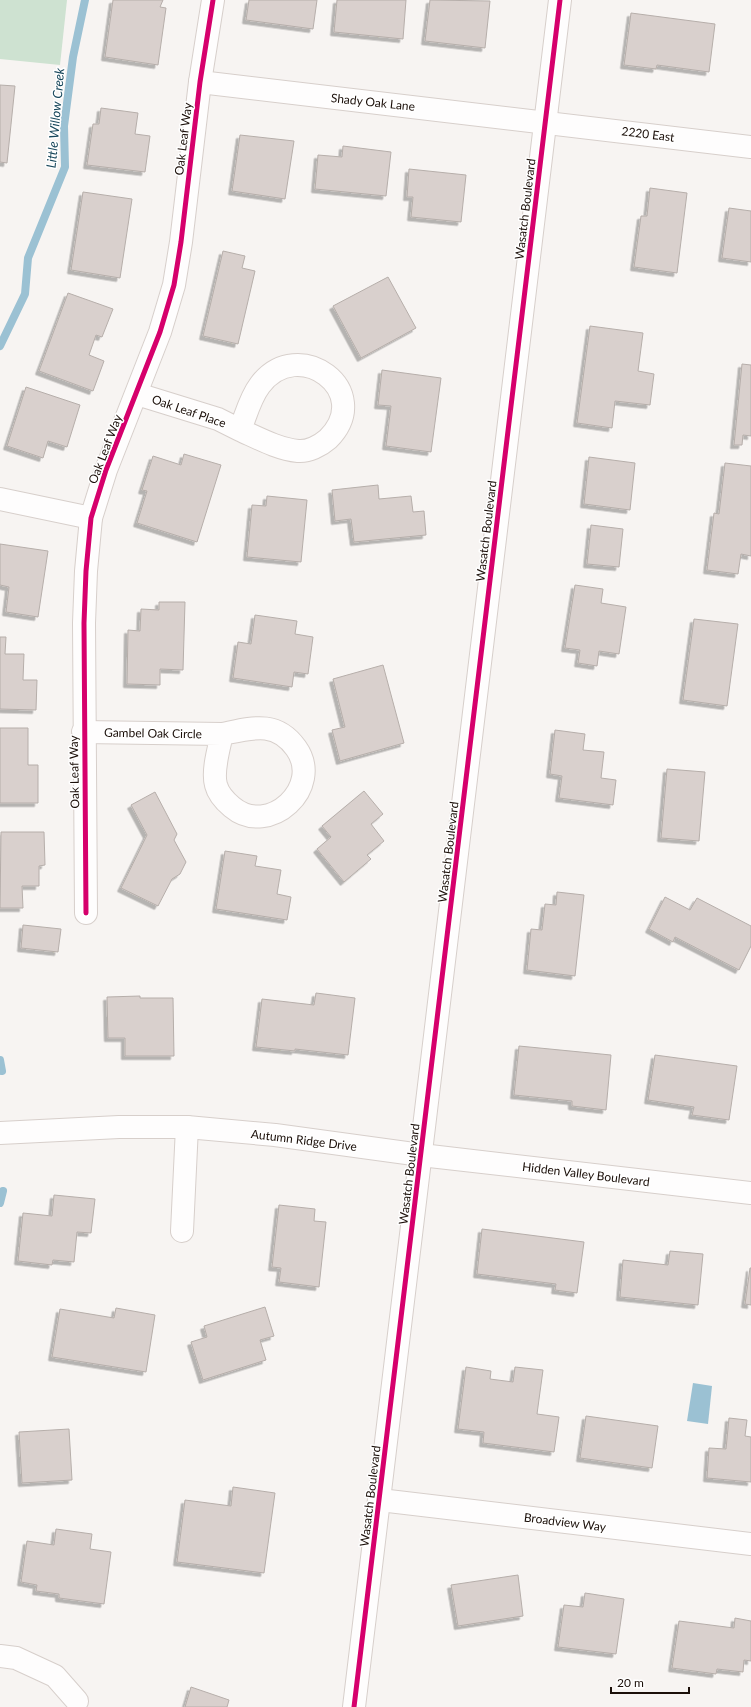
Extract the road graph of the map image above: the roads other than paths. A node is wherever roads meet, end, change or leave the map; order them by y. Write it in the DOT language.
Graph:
graph roads {
  1 [pos="213,0"];
  2 [pos="560,0"];
  3 [pos="200,82"];
  4 [pos="546,122"];
  5 [pos="751,147"];
  6 [pos="137,394"];
  7 [pos="240,430"];
  8 [pos="0,499"];
  9 [pos="91,518"];
  10 [pos="83,732"];
  11 [pos="222,734"];
  12 [pos="86,913"];
  13 [pos="187,1127"];
  14 [pos="0,1132"];
  15 [pos="421,1155"];
  16 [pos="751,1193"];
  17 [pos="182,1231"];
  18 [pos="380,1500"];
  19 [pos="751,1544"];
  20 [pos="0,1656"];
  21 [pos="77,1701"];
  22 [pos="354,1707"];
  1 -- 3 [label="street, Oak Leaf Way"];
  2 -- 4 [label="street, Wasatch Boulevard"];
  3 -- 4 [label="street, Shady Oak Lane"];
  3 -- 6 [label="street, Oak Leaf Way"];
  4 -- 5 [label="street, 2220 East"];
  4 -- 15 [label="street, Wasatch Boulevard"];
  6 -- 7 [label="street, Oak Leaf Place"];
  6 -- 9 [label="street, Oak Leaf Way"];
  7 -- 7 [label="street, Oak Leaf Place"];
  8 -- 9 [label="street"];
  9 -- 10 [label="street, Oak Leaf Way"];
  10 -- 11 [label="street, Gambel Oak Circle"];
  10 -- 12 [label="street, Oak Leaf Way"];
  11 -- 11 [label="street, Gambel Oak Circle"];
  13 -- 14 [label="street, Autumn Ridge Drive"];
  13 -- 15 [label="street, Autumn Ridge Drive"];
  13 -- 17 [label="street"];
  15 -- 16 [label="street, Hidden Valley Boulevard"];
  15 -- 18 [label="street, Wasatch Boulevard"];
  18 -- 19 [label="street, Broadview Way"];
  18 -- 22 [label="street, Wasatch Boulevard"];
  20 -- 21 [label="street"];
}
